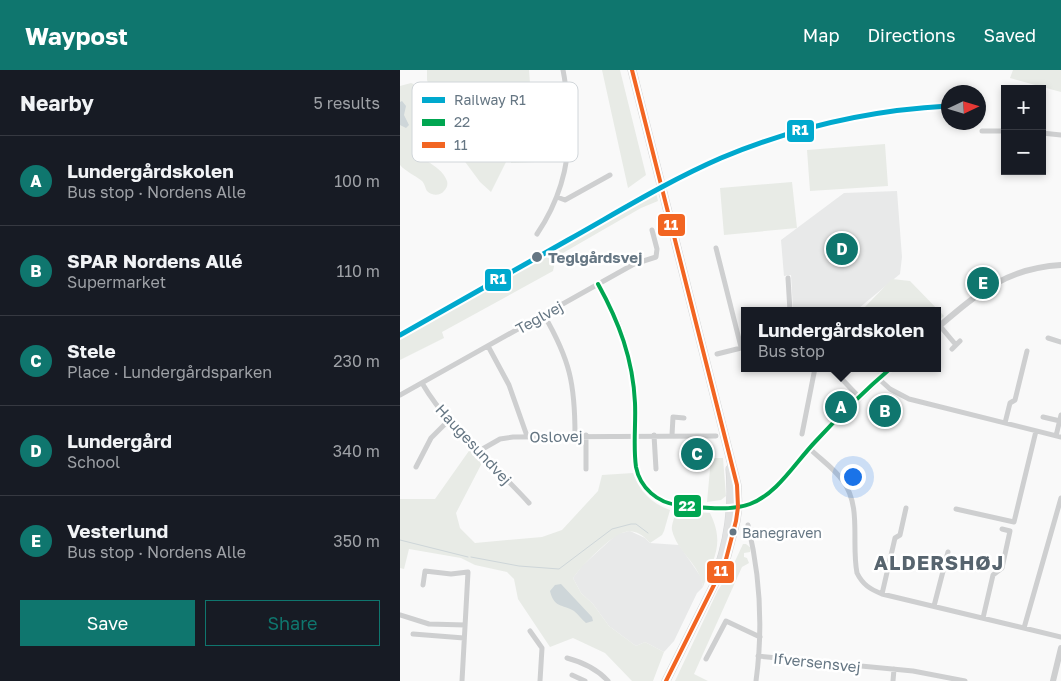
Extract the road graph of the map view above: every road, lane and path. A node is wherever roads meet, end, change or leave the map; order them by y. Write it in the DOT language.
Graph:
graph roads {
  1 [pos="632,70"];
  2 [pos="982,131"];
  3 [pos="1001,131"];
  4 [pos="1046,133"];
  5 [pos="1061,135"];
  6 [pos="567,162"];
  7 [pos="610,175"];
  8 [pos="557,197"];
  9 [pos="652,230"];
  10 [pos="537,234"];
  11 [pos="716,248"];
  12 [pos="1061,265"];
  13 [pos="788,278"];
  14 [pos="598,284"];
  15 [pos="790,307"];
  16 [pos="544,315"];
  17 [pos="941,325"];
  18 [pos="941,330"];
  19 [pos="1048,338"];
  20 [pos="741,340"];
  21 [pos="1061,342"];
  22 [pos="956,345"];
  23 [pos="488,346"];
  24 [pos="741,348"];
  25 [pos="1027,351"];
  26 [pos="717,354"];
  27 [pos="814,372"];
  28 [pos="834,372"];
  29 [pos="887,372"];
  30 [pos="879,379"];
  31 [pos="422,383"];
  32 [pos="400,395"];
  33 [pos="859,397"];
  34 [pos="1043,417"];
  35 [pos="684,418"];
  36 [pos="1060,418"];
  37 [pos="449,420"];
  38 [pos="1005,423"];
  39 [pos="1036,431"];
  40 [pos="802,434"];
  41 [pos="576,435"];
  42 [pos="586,435"];
  43 [pos="636,435"];
  44 [pos="654,435"];
  45 [pos="672,435"];
  46 [pos="527,436"];
  47 [pos="716,436"];
  48 [pos="1058,436"];
  49 [pos="809,448"];
  50 [pos="479,450"];
  51 [pos="416,467"];
  52 [pos="586,469"];
  53 [pos="656,469"];
  54 [pos="1061,498"];
  55 [pos="529,503"];
  56 [pos="734,507"];
  57 [pos="906,508"];
  58 [pos="956,508"];
  59 [pos="748,525"];
  60 [pos="1002,529"];
  61 [pos="948,552"];
  62 [pos="423,585"];
  63 [pos="882,594"];
  64 [pos="934,606"];
  65 [pos="400,616"];
  66 [pos="983,618"];
  67 [pos="465,625"];
  68 [pos="1024,628"];
  69 [pos="530,631"];
  70 [pos="413,634"];
  71 [pos="760,637"];
  72 [pos="1061,637"];
  73 [pos="464,638"];
  74 [pos="1060,653"];
  75 [pos="758,656"];
  76 [pos="567,658"];
  77 [pos="706,659"];
  78 [pos="894,670"];
  79 [pos="572,674"];
  80 [pos="928,674"];
  81 [pos="462,681"];
  82 [pos="540,681"];
  83 [pos="585,681"];
  84 [pos="608,681"];
  85 [pos="666,681"];
  86 [pos="756,681"];
  87 [pos="893,681"];
  88 [pos="927,681"];
  89 [pos="965,681"];
  90 [pos="1053,681"];
  1 -- 56 [label="main road"];
  2 -- 3 [label="street"];
  4 -- 5 [label="street"];
  6 -- 8 [label="street"];
  7 -- 8 [label="street"];
  8 -- 10 [label="street"];
  9 -- 14 [label="street, Teglvej"];
  11 -- 20 [label="street"];
  12 -- 17 [label="street"];
  13 -- 15 [label="street"];
  14 -- 16 [label="street, Teglvej"];
  14 -- 43 [label="street"];
  16 -- 23 [label="street, Teglvej"];
  16 -- 41 [label="street"];
  18 -- 22 [label="street"];
  19 -- 21 [label="street"];
  23 -- 31 [label="street, Teglvej"];
  23 -- 46 [label="street"];
  24 -- 26 [label="street"];
  25 -- 38 [label="street"];
  27 -- 40 [label="street"];
  28 -- 33 [label="street"];
  29 -- 30 [label="street"];
  30 -- 33 [label="street"];
  30 -- 38 [label="street"];
  31 -- 32 [label="street, Teglvej"];
  31 -- 37 [label="street, Haugesundvej"];
  33 -- 49 [label="street"];
  34 -- 36 [label="street"];
  35 -- 45 [label="street"];
  36 -- 48 [label="street"];
  37 -- 50 [label="street, Haugesundvej"];
  37 -- 51 [label="street"];
  38 -- 39 [label="street"];
  39 -- 48 [label="street"];
  39 -- 58 [label="street"];
  41 -- 42 [label="street, Oslovej"];
  41 -- 46 [label="street, Oslovej"];
  42 -- 43 [label="street, Oslovej"];
  42 -- 52 [label="street"];
  43 -- 44 [label="street, Oslovej"];
  43 -- 56 [label="street"];
  44 -- 45 [label="street, Oslovej"];
  44 -- 53 [label="street"];
  45 -- 47 [label="street, Oslovej"];
  46 -- 50 [label="street, Oslovej"];
  49 -- 56 [label="street"];
  49 -- 63 [label="street"];
  50 -- 55 [label="street, Haugesundvej"];
  54 -- 68 [label="street"];
  56 -- 85 [label="main road"];
  57 -- 63 [label="street"];
  59 -- 71 [label="street"];
  60 -- 66 [label="street"];
  61 -- 64 [label="street"];
  62 -- 67 [label="street"];
  63 -- 64 [label="street"];
  64 -- 66 [label="street"];
  65 -- 67 [label="street"];
  66 -- 68 [label="street"];
  67 -- 73 [label="street"];
  68 -- 72 [label="street"];
  69 -- 82 [label="street"];
  70 -- 73 [label="street"];
  71 -- 75 [label="street"];
  71 -- 77 [label="street"];
  73 -- 81 [label="street"];
  74 -- 90 [label="street"];
  75 -- 78 [label="street, Ifversensvej"];
  75 -- 86 [label="street"];
  76 -- 84 [label="street"];
  78 -- 80 [label="street, Ifversensvej"];
  78 -- 87 [label="street"];
  79 -- 83 [label="street"];
  80 -- 88 [label="street"];
  80 -- 89 [label="street, Ifversensvej"];
}
